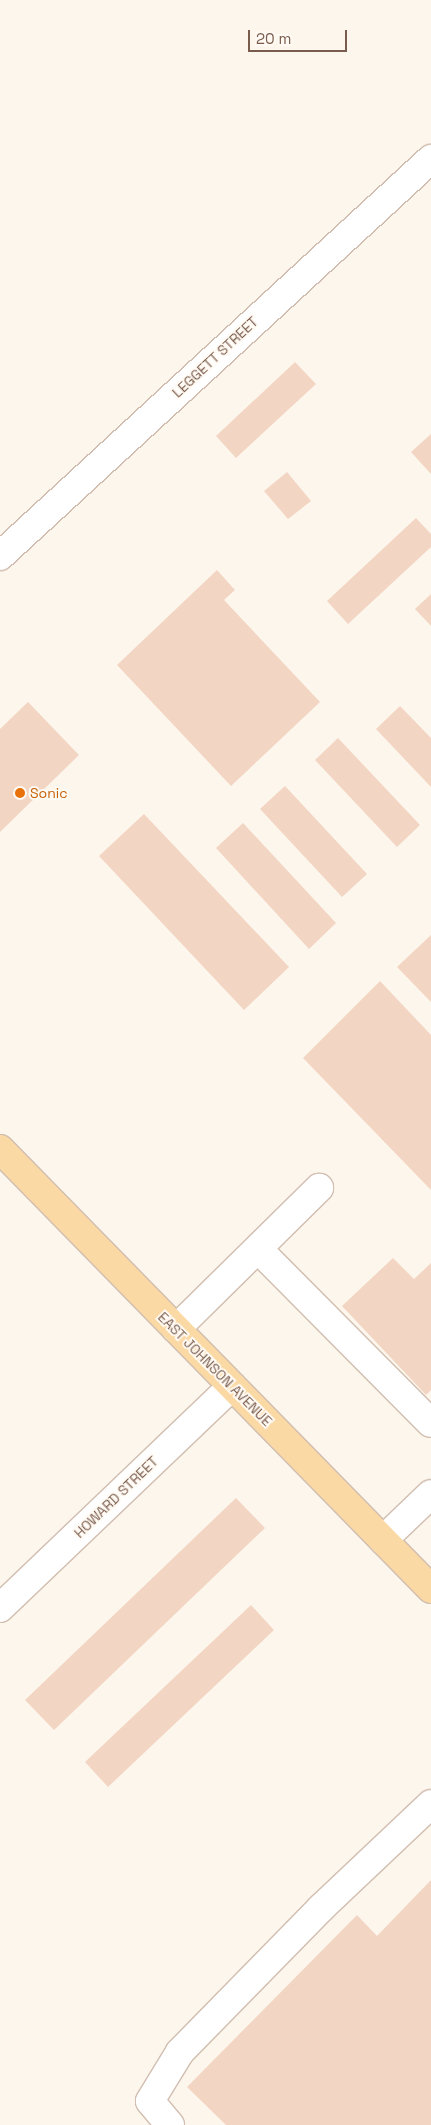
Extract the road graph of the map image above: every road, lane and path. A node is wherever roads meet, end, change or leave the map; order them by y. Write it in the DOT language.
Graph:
graph roads {
  1 [pos="431,159"];
  2 [pos="0,556"];
  3 [pos="0,1149"];
  4 [pos="319,1188"];
  5 [pos="258,1249"];
  6 [pos="176,1329"];
  7 [pos="232,1386"];
  8 [pos="431,1423"];
  9 [pos="431,1494"];
  10 [pos="383,1540"];
  11 [pos="431,1589"];
  12 [pos="0,1608"];
  13 [pos="431,1804"];
  14 [pos="170,2125"];
  1 -- 2 [label="street, LEGGETT STREET"];
  3 -- 6 [label="main road, EAST JOHNSON AVENUE"];
  4 -- 5 [label="street"];
  5 -- 6 [label="street"];
  5 -- 8 [label="street"];
  6 -- 7 [label="main road, EAST JOHNSON AVENUE"];
  7 -- 10 [label="main road, EAST JOHNSON AVENUE"];
  7 -- 12 [label="street, HOWARD STREET"];
  9 -- 10 [label="street"];
  10 -- 11 [label="main road, EAST JOHNSON AVENUE"];
  13 -- 14 [label="street"];
}
